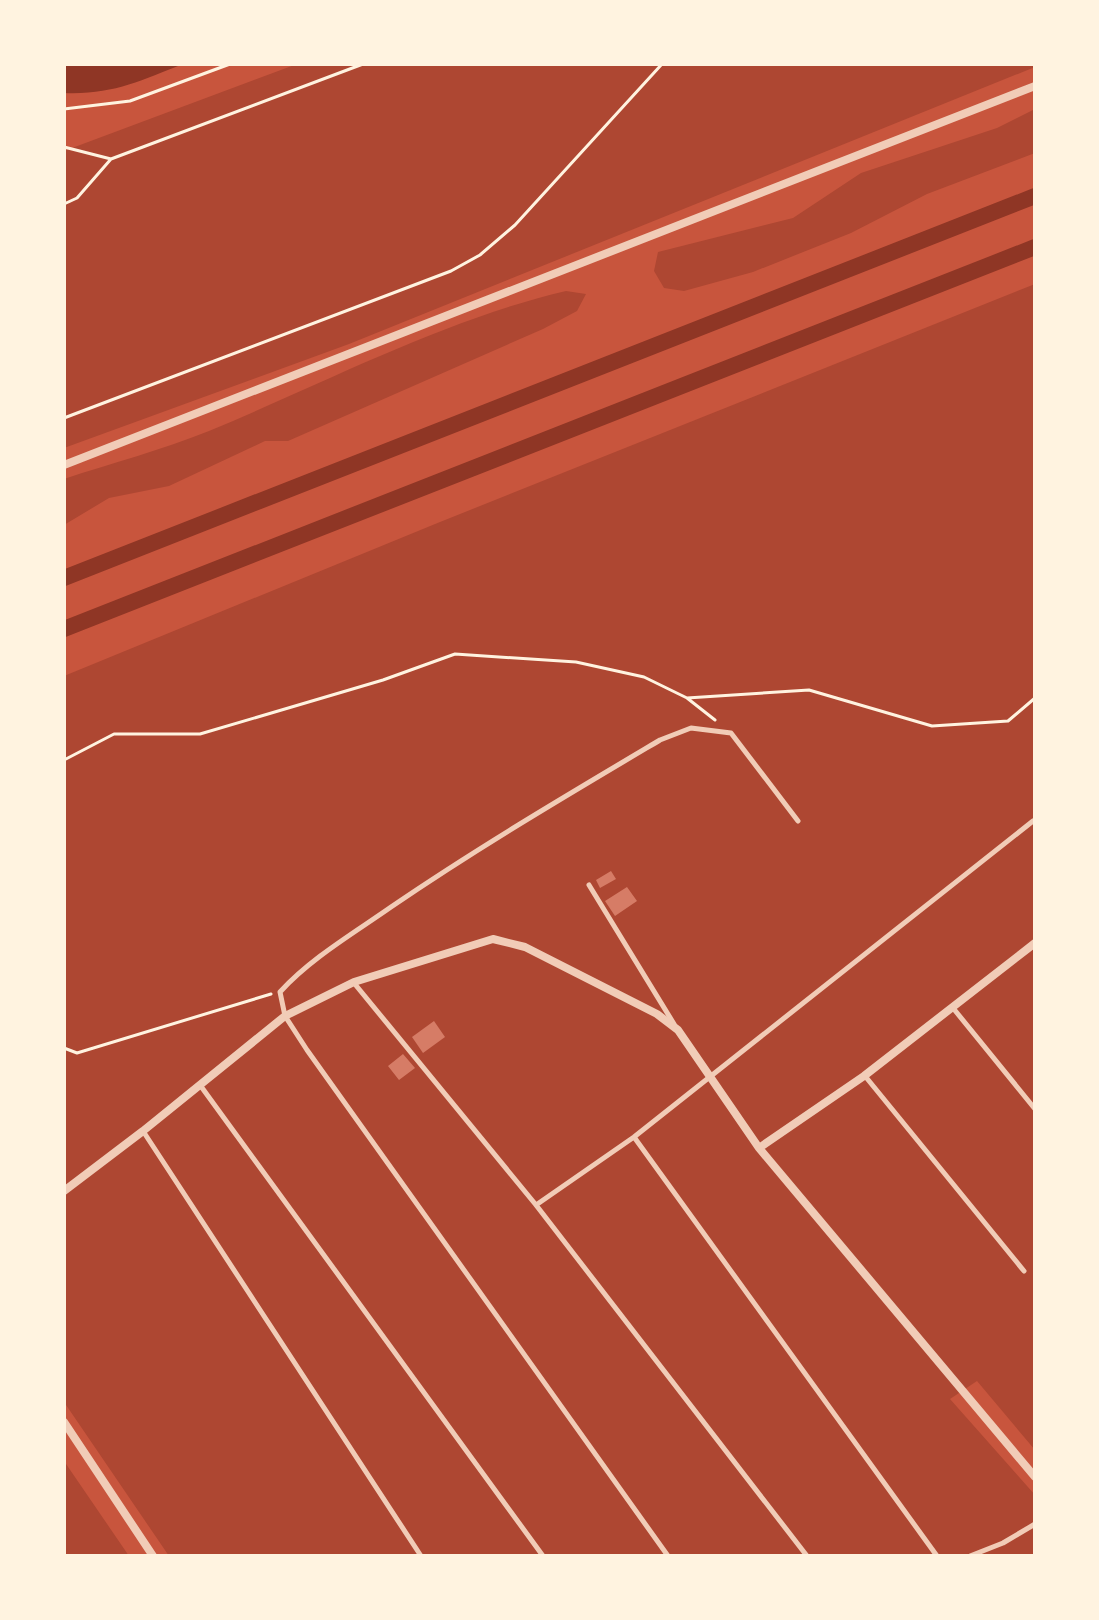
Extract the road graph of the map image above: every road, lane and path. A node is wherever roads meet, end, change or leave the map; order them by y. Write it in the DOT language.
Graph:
graph roads {
  1 [pos="230,64"];
  2 [pos="363,64"];
  3 [pos="662,64"];
  4 [pos="1035,86"];
  5 [pos="64,109"];
  6 [pos="64,147"];
  7 [pos="111,159"];
  8 [pos="64,204"];
  9 [pos="64,418"];
  10 [pos="64,465"];
  11 [pos="687,698"];
  12 [pos="1035,698"];
  13 [pos="731,733"];
  14 [pos="64,760"];
  15 [pos="798,821"];
  16 [pos="1033,821"];
  17 [pos="589,885"];
  18 [pos="1035,943"];
  19 [pos="354,982"];
  20 [pos="280,992"];
  21 [pos="953,1008"];
  22 [pos="285,1016"];
  23 [pos="678,1030"];
  24 [pos="64,1048"];
  25 [pos="864,1076"];
  26 [pos="709,1077"];
  27 [pos="200,1085"];
  28 [pos="1035,1109"];
  29 [pos="143,1131"];
  30 [pos="634,1137"];
  31 [pos="759,1148"];
  32 [pos="64,1191"];
  33 [pos="536,1205"];
  34 [pos="1024,1271"];
  35 [pos="64,1422"];
  36 [pos="1035,1477"];
  37 [pos="1035,1524"];
  38 [pos="153,1556"];
  39 [pos="421,1556"];
  40 [pos="543,1556"];
  41 [pos="668,1556"];
  42 [pos="807,1556"];
  43 [pos="937,1556"];
  44 [pos="970,1556"];
  1 -- 5 [label="path"];
  2 -- 7 [label="path"];
  3 -- 9 [label="path"];
  4 -- 10 [label="street"];
  6 -- 7 [label="path"];
  7 -- 8 [label="path"];
  11 -- 12 [label="path"];
  11 -- 13 [label="path"];
  11 -- 14 [label="path"];
  13 -- 15 [label="lane"];
  13 -- 20 [label="lane"];
  16 -- 26 [label="lane"];
  17 -- 23 [label="lane"];
  18 -- 21 [label="street"];
  19 -- 22 [label="street"];
  19 -- 23 [label="street"];
  19 -- 33 [label="lane"];
  20 -- 22 [label="lane"];
  20 -- 24 [label="path"];
  21 -- 25 [label="street"];
  21 -- 28 [label="lane"];
  22 -- 27 [label="street"];
  22 -- 41 [label="lane"];
  23 -- 26 [label="street"];
  25 -- 31 [label="street"];
  25 -- 34 [label="lane"];
  26 -- 30 [label="lane"];
  26 -- 31 [label="street"];
  27 -- 29 [label="street"];
  27 -- 40 [label="lane"];
  29 -- 32 [label="street"];
  29 -- 39 [label="lane"];
  30 -- 33 [label="lane"];
  30 -- 43 [label="lane"];
  31 -- 36 [label="street"];
  33 -- 42 [label="lane"];
  35 -- 38 [label="street"];
  37 -- 44 [label="lane"];
}
